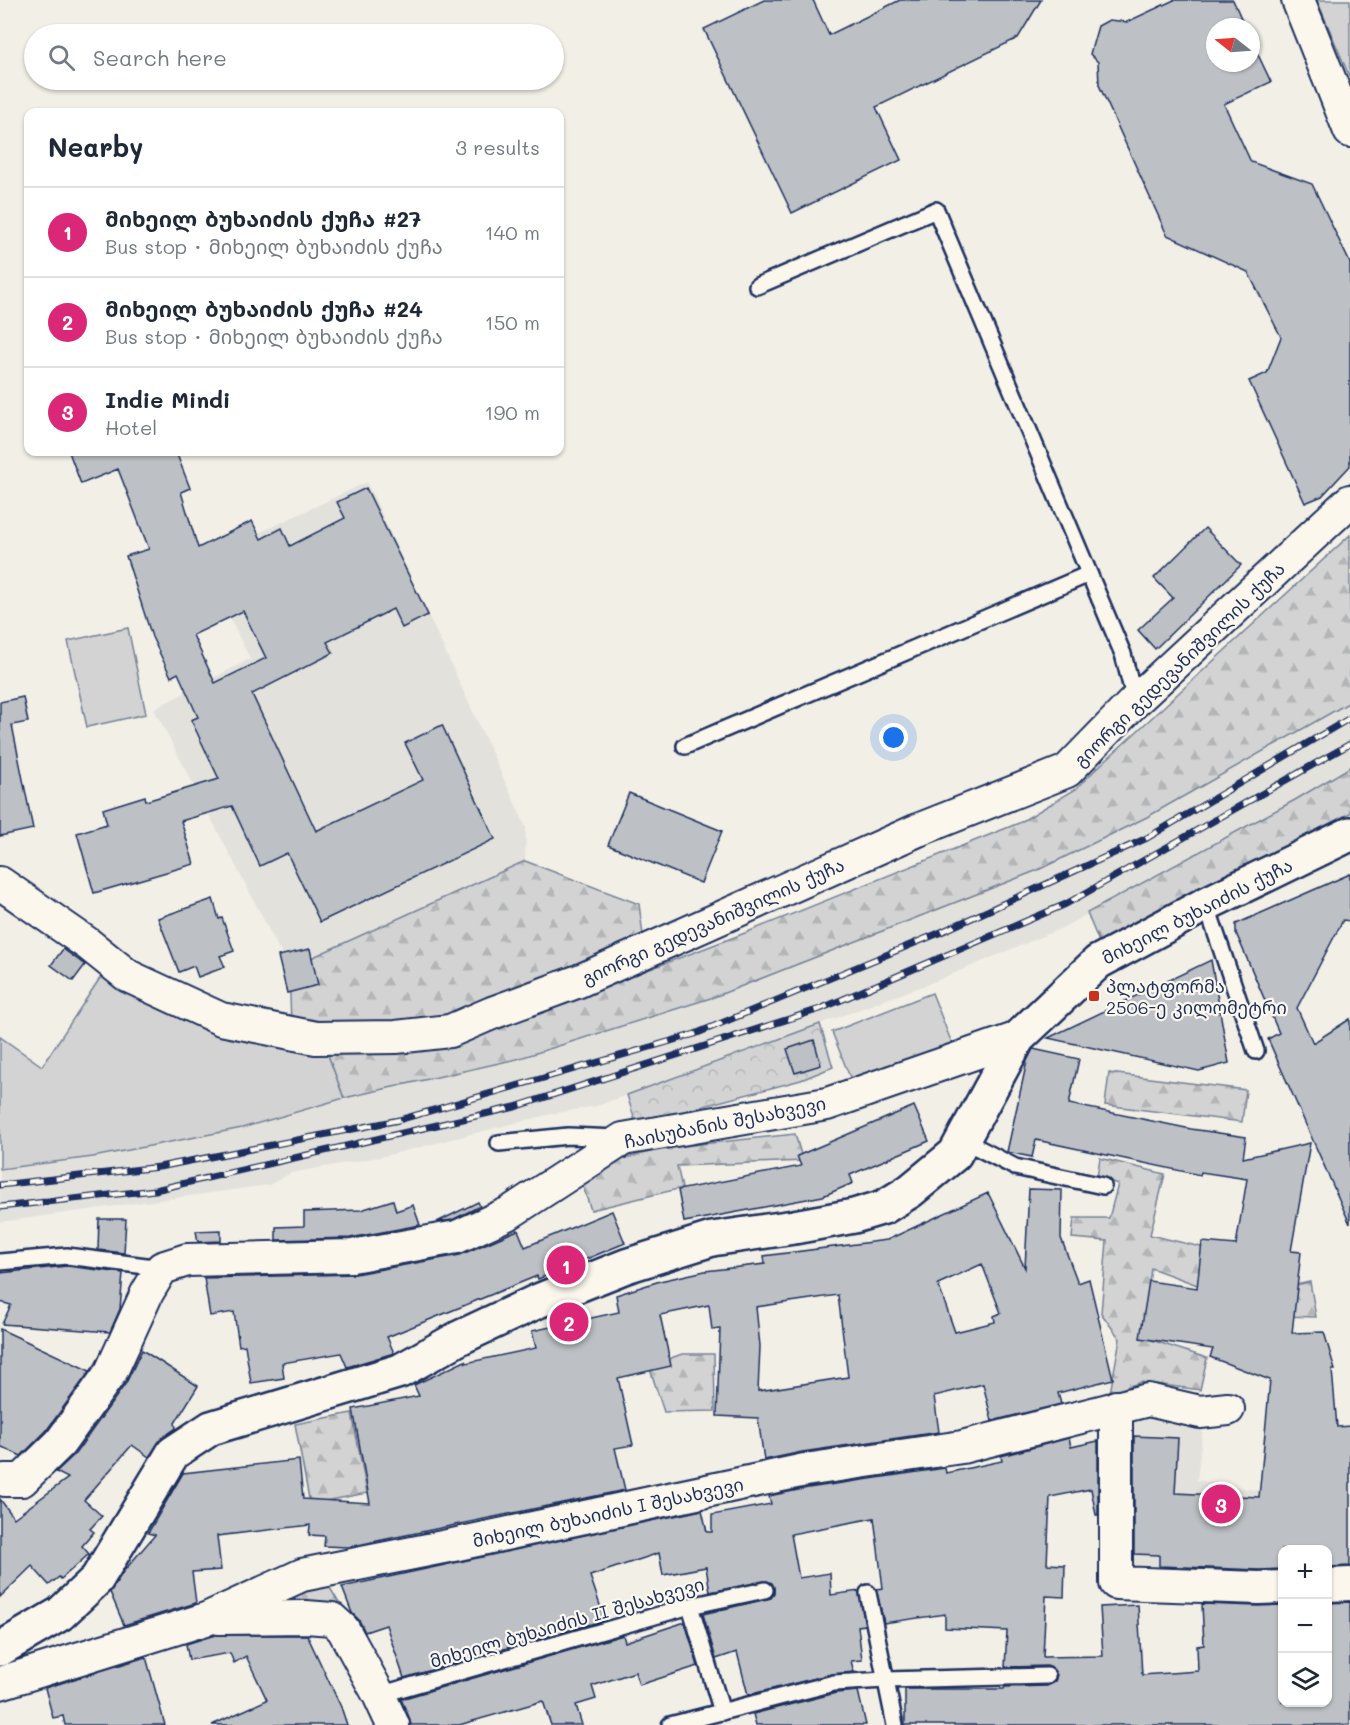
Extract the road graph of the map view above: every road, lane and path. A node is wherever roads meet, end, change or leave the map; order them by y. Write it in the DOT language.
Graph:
graph roads {
  1 [pos="1298,0"];
  2 [pos="1348,117"];
  3 [pos="757,286"];
  4 [pos="1350,501"];
  5 [pos="1089,574"];
  6 [pos="1135,701"];
  7 [pos="686,746"];
  8 [pos="1350,834"];
  9 [pos="0,883"];
  10 [pos="1206,904"];
  11 [pos="1018,1038"];
  12 [pos="1256,1051"];
  13 [pos="623,1139"];
  14 [pos="963,1140"];
  15 [pos="499,1143"];
  16 [pos="1103,1186"];
  17 [pos="0,1262"];
  18 [pos="162,1268"];
  19 [pos="1116,1407"];
  20 [pos="1228,1409"];
  21 [pos="2,1479"];
  22 [pos="1350,1584"];
  23 [pos="1332,1585"];
  24 [pos="1278,1587"];
  25 [pos="765,1590"];
  26 [pos="868,1593"];
  27 [pos="690,1606"];
  28 [pos="206,1618"];
  29 [pos="0,1649"];
  30 [pos="1047,1676"];
  31 [pos="885,1680"];
  32 [pos="0,1683"];
  33 [pos="379,1695"];
  34 [pos="722,1712"];
  35 [pos="393,1725"];
  36 [pos="670,1725"];
  37 [pos="895,1725"];
  1 -- 2 [label="street"];
  3 -- 5 [label="lane"];
  4 -- 6 [label="street, გიორგი გედევანიშვილის ქუჩა"];
  5 -- 6 [label="lane"];
  5 -- 7 [label="lane"];
  6 -- 9 [label="street, გიორგი გედევანიშვილის ქუჩა"];
  8 -- 10 [label="street, მიხეილ ბუხაიძის ქუჩა"];
  10 -- 11 [label="street, მიხეილ ბუხაიძის ქუჩა"];
  10 -- 12 [label="lane"];
  11 -- 13 [label="street, ჩაისუბანის შესახვევი"];
  11 -- 14 [label="street, მიხეილ ბუხაიძის ქუჩა"];
  13 -- 15 [label="lane"];
  13 -- 18 [label="street, ჩაისუბანის შესახვევი"];
  14 -- 16 [label="lane"];
  14 -- 29 [label="street, მიხეილ ბუხაიძის ქუჩა"];
  17 -- 18 [label="lane, ჩაისუბანის შესახვევი"];
  18 -- 21 [label="street"];
  19 -- 20 [label="street, მიხეილ ბუხაიძის I შესახვევი"];
  19 -- 24 [label="street"];
  19 -- 28 [label="street, მიხეილ ბუხაიძის I შესახვევი"];
  22 -- 23 [label="street"];
  25 -- 27 [label="lane, მიხეილ ბუხაიძის II შესახვევი"];
  26 -- 31 [label="lane"];
  27 -- 33 [label="lane, მიხეილ ბუხაიძის II შესახვევი"];
  27 -- 34 [label="lane"];
  28 -- 32 [label="street, მიხეილ ბუხაიძის I შესახვევი"];
  28 -- 33 [label="street"];
  30 -- 31 [label="lane"];
  31 -- 34 [label="lane"];
  31 -- 37 [label="lane"];
  33 -- 35 [label="street"];
  34 -- 36 [label="lane"];
}
